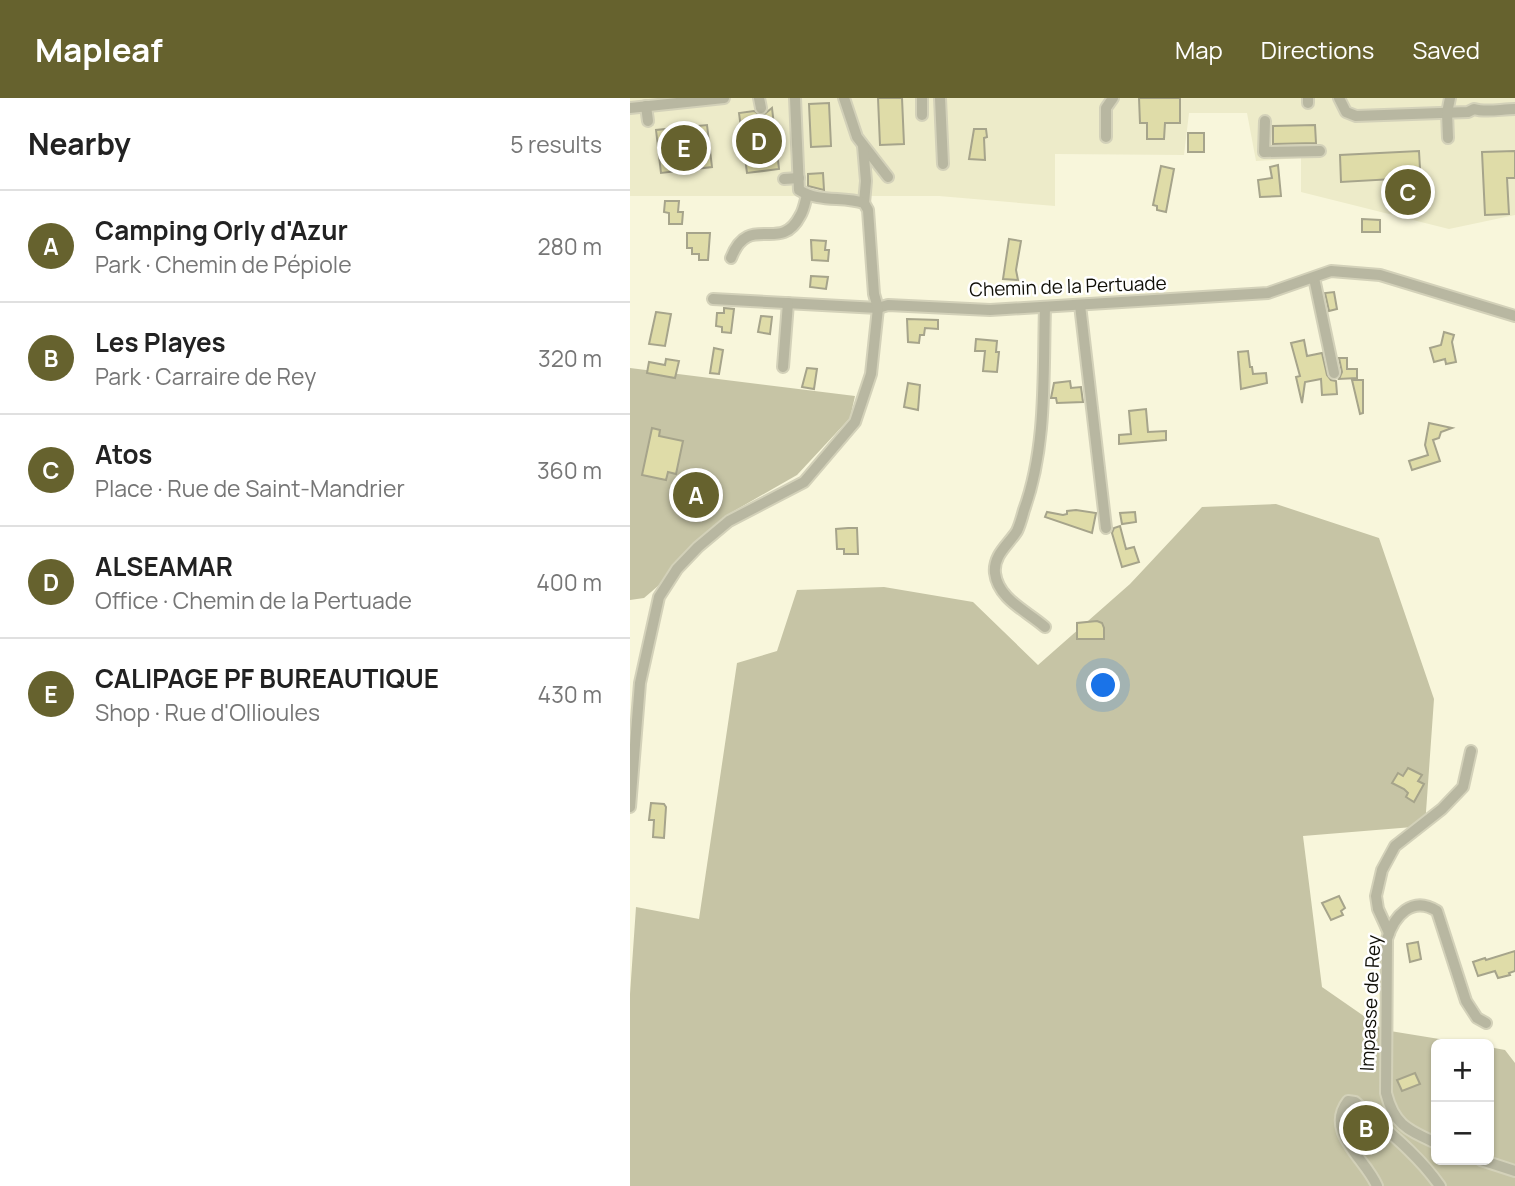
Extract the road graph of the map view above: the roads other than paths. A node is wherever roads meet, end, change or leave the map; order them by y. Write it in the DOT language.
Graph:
graph roads {
  1 [pos="718,98"];
  2 [pos="724,98"];
  3 [pos="795,98"];
  4 [pos="844,98"];
  5 [pos="922,98"];
  6 [pos="940,98"];
  7 [pos="1113,98"];
  8 [pos="1450,98"];
  9 [pos="1339,101"];
  10 [pos="646,106"];
  11 [pos="630,108"];
  12 [pos="1515,109"];
  13 [pos="1447,113"];
  14 [pos="922,116"];
  15 [pos="648,121"];
  16 [pos="1265,121"];
  17 [pos="1106,137"];
  18 [pos="1448,138"];
  19 [pos="863,145"];
  20 [pos="1320,151"];
  21 [pos="943,164"];
  22 [pos="888,177"];
  23 [pos="783,178"];
  24 [pos="799,178"];
  25 [pos="807,195"];
  26 [pos="864,203"];
  27 [pos="731,258"];
  28 [pos="1314,278"];
  29 [pos="713,299"];
  30 [pos="788,303"];
  31 [pos="1080,305"];
  32 [pos="878,307"];
  33 [pos="1045,307"];
  34 [pos="1515,316"];
  35 [pos="783,367"];
  36 [pos="1334,373"];
  37 [pos="1107,528"];
  38 [pos="1045,627"];
  39 [pos="1471,751"];
  40 [pos="630,807"];
  41 [pos="1389,933"];
  42 [pos="1486,1023"];
  43 [pos="1431,1141"];
  44 [pos="1494,1164"];
  45 [pos="1515,1171"];
  46 [pos="1377,1186"];
  47 [pos="1440,1186"];
  1 -- 2 [label="street"];
  1 -- 10 [label="street"];
  3 -- 24 [label="street"];
  4 -- 19 [label="street"];
  5 -- 14 [label="street"];
  6 -- 21 [label="street"];
  7 -- 17 [label="street"];
  8 -- 13 [label="street"];
  9 -- 13 [label="street"];
  10 -- 11 [label="street"];
  10 -- 15 [label="street"];
  12 -- 13 [label="street"];
  13 -- 18 [label="street"];
  16 -- 20 [label="street"];
  19 -- 22 [label="street"];
  19 -- 26 [label="street"];
  23 -- 24 [label="street"];
  24 -- 25 [label="street"];
  25 -- 26 [label="street"];
  25 -- 27 [label="street"];
  26 -- 32 [label="street"];
  28 -- 31 [label="street, Chemin de la Pertuade"];
  28 -- 34 [label="street, Chemin de la Pertuade"];
  28 -- 36 [label="street"];
  29 -- 30 [label="street, Chemin de la Pertuade"];
  30 -- 32 [label="street, Chemin de la Pertuade"];
  30 -- 35 [label="street"];
  31 -- 33 [label="street, Chemin de la Pertuade"];
  31 -- 37 [label="street"];
  32 -- 33 [label="street, Chemin de la Pertuade"];
  32 -- 40 [label="street"];
  33 -- 38 [label="street"];
  39 -- 41 [label="street"];
  41 -- 42 [label="street, Impasse de Rey"];
  41 -- 43 [label="street, Impasse de Rey"];
  44 -- 45 [label="street"];
  46 -- 47 [label="street"];
}
